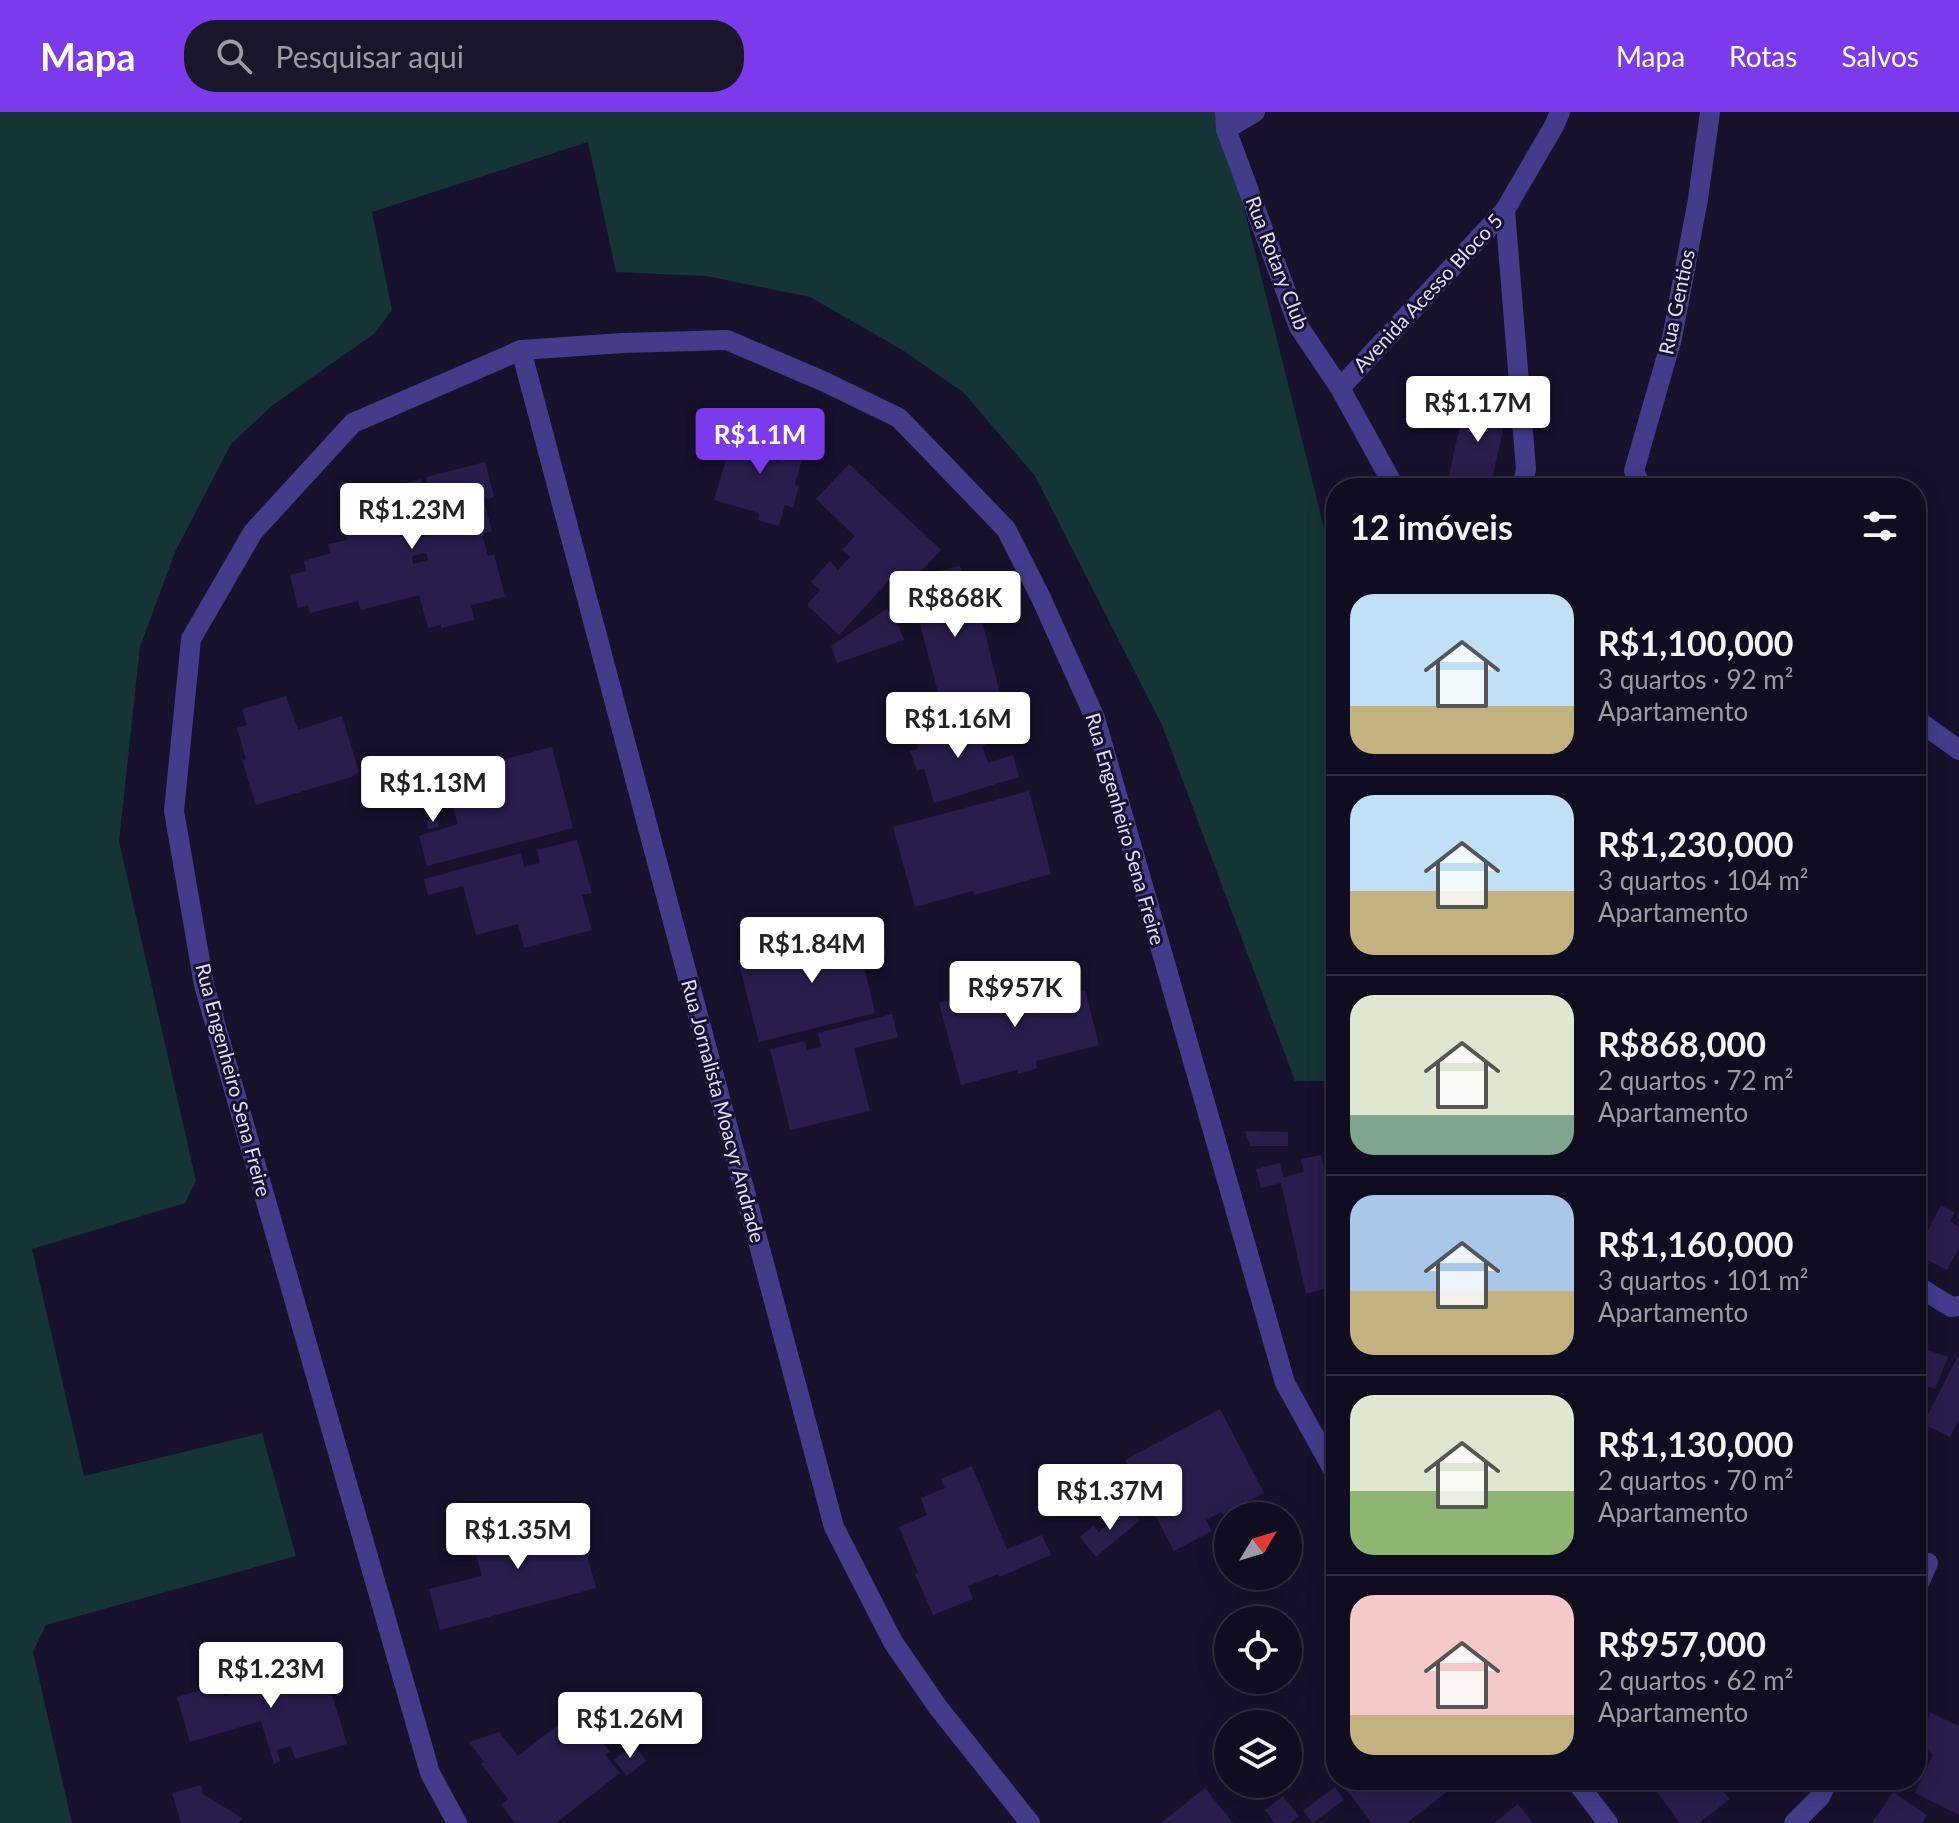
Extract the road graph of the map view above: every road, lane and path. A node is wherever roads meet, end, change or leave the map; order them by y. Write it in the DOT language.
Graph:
graph roads {
  1 [pos="1255,112"];
  2 [pos="1560,112"];
  3 [pos="1710,112"];
  4 [pos="1225,120"];
  5 [pos="1505,210"];
  6 [pos="521,350"];
  7 [pos="1340,388"];
  8 [pos="1390,478"];
  9 [pos="1524,478"];
  10 [pos="1637,478"];
  11 [pos="1926,726"];
  12 [pos="1959,750"];
  13 [pos="1926,1291"];
  14 [pos="1959,1306"];
  15 [pos="1326,1457"];
  16 [pos="1928,1563"];
  17 [pos="1926,1568"];
  18 [pos="1583,1790"];
  19 [pos="1823,1790"];
  20 [pos="457,1823"];
  21 [pos="1030,1823"];
  22 [pos="1608,1823"];
  23 [pos="1794,1823"];
  1 -- 4 [label="street"];
  2 -- 5 [label="street, Avenida Acesso Bloco 5"];
  3 -- 10 [label="street, Rua Gentios"];
  4 -- 7 [label="street, Rua Rotary Club"];
  5 -- 7 [label="street, Avenida Acesso Bloco 5"];
  5 -- 9 [label="street"];
  6 -- 15 [label="street, Rua Engenheiro Sena Freire"];
  6 -- 20 [label="street, Rua Engenheiro Sena Freire"];
  6 -- 21 [label="street, Rua Jornalista Moacyr Andrade"];
  7 -- 8 [label="street, Rua Rotary Club"];
  11 -- 12 [label="street"];
  13 -- 14 [label="street"];
  16 -- 17 [label="street"];
  18 -- 22 [label="street"];
  19 -- 23 [label="street"];
}
